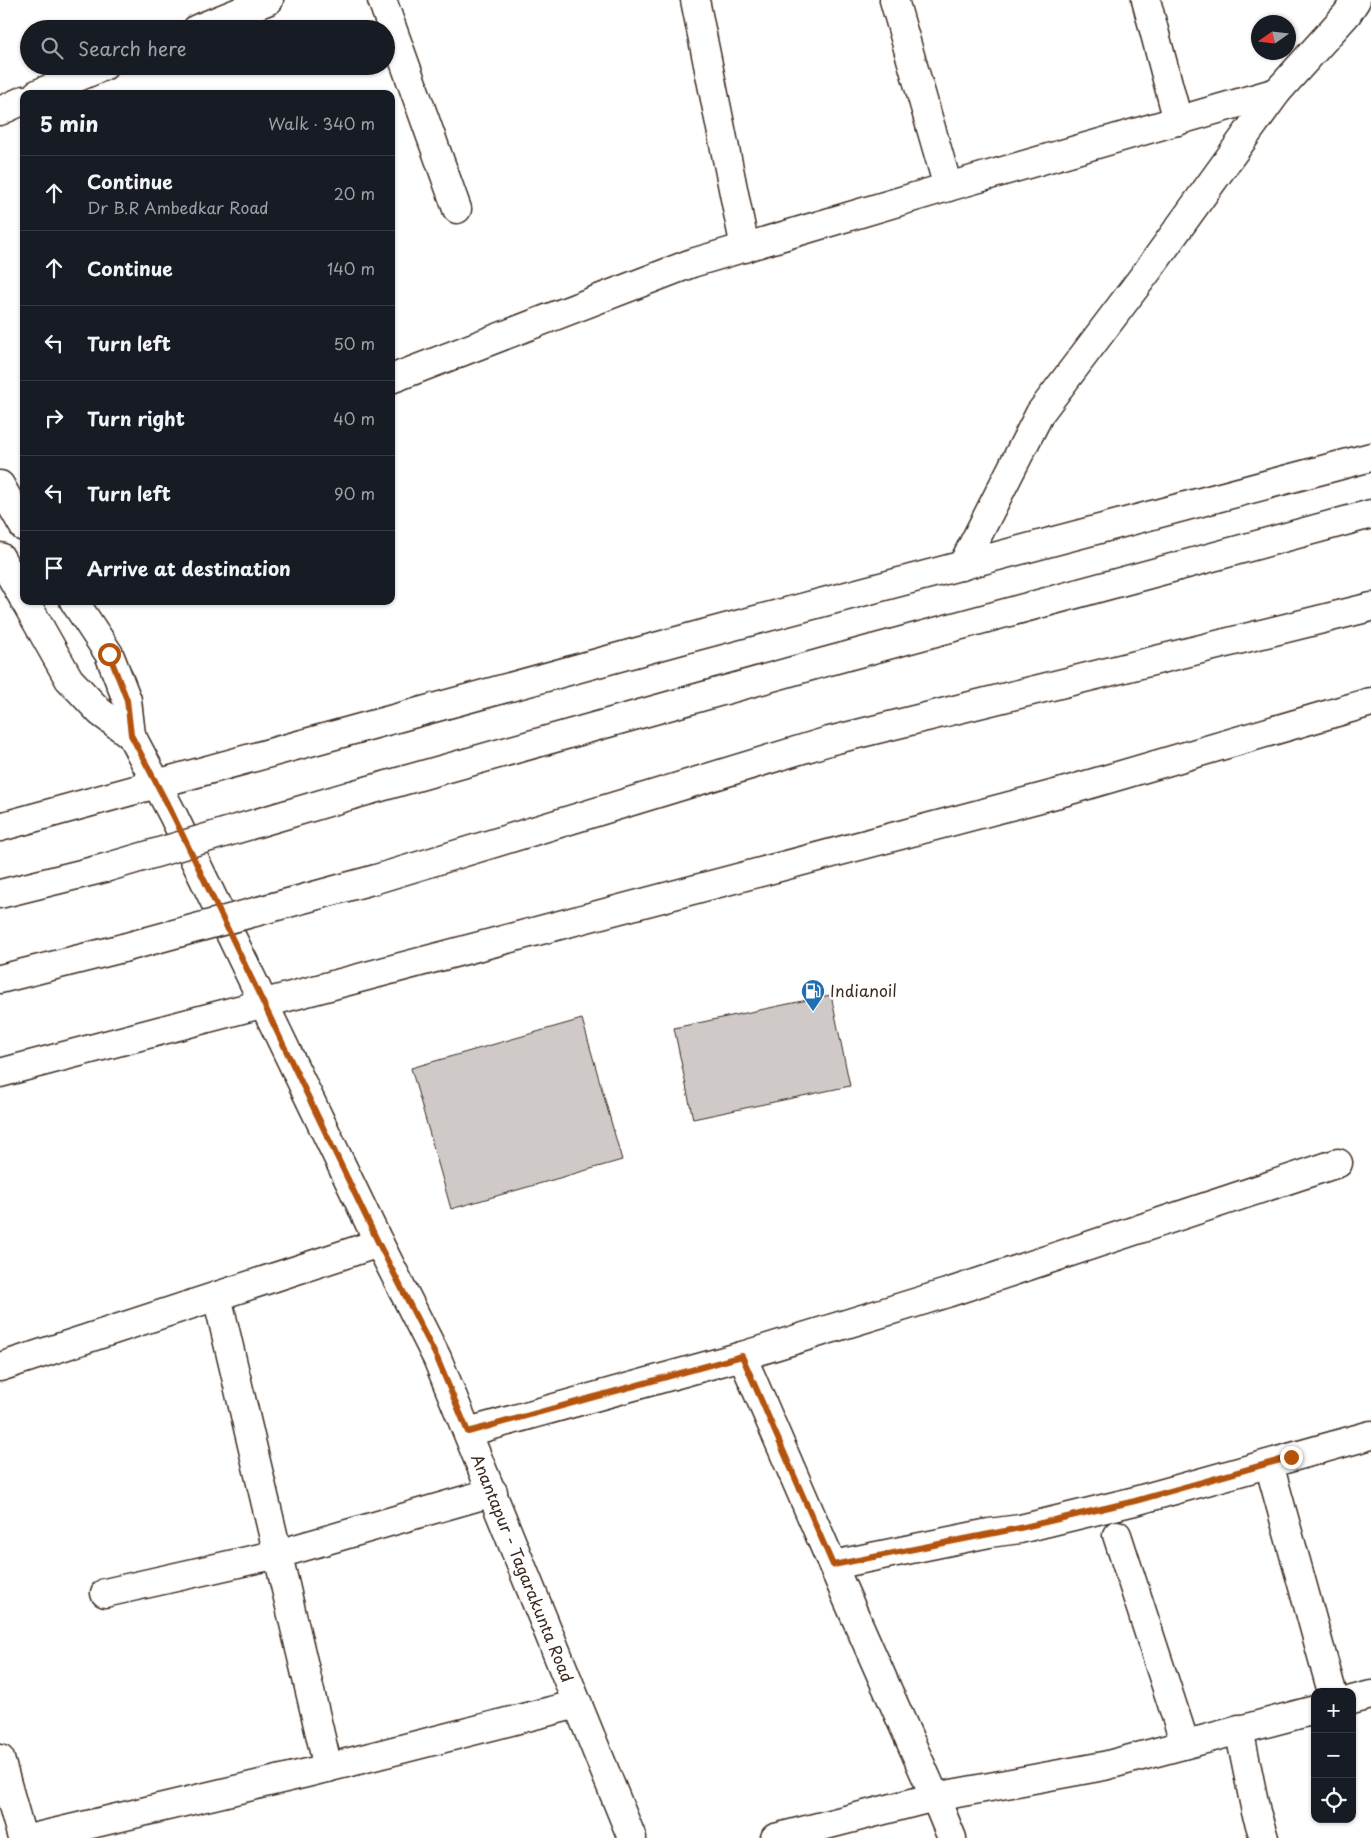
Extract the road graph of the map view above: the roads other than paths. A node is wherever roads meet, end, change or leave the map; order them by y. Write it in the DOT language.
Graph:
graph roads {
  1 [pos="269,0"];
  2 [pos="382,0"];
  3 [pos="695,0"];
  4 [pos="894,0"];
  5 [pos="1146,0"];
  6 [pos="1356,0"];
  7 [pos="219,20"];
  8 [pos="389,20"];
  9 [pos="395,36"];
  10 [pos="82,75"];
  11 [pos="47,90"];
  12 [pos="1277,92"];
  13 [pos="20,102"];
  14 [pos="0,111"];
  15 [pos="1178,121"];
  16 [pos="948,187"];
  17 [pos="457,209"];
  18 [pos="744,248"];
  19 [pos="395,377"];
  20 [pos="1371,457"];
  21 [pos="0,485"];
  22 [pos="1371,514"];
  23 [pos="20,520"];
  24 [pos="0,557"];
  25 [pos="962,566"];
  26 [pos="20,593"];
  27 [pos="27,605"];
  28 [pos="77,605"];
  29 [pos="1371,607"];
  30 [pos="1371,702"];
  31 [pos="131,735"];
  32 [pos="158,784"];
  33 [pos="0,827"];
  34 [pos="0,894"];
  35 [pos="0,979"];
  36 [pos="265,1004"];
  37 [pos="0,1073"];
  38 [pos="1338,1163"];
  39 [pos="379,1244"];
  40 [pos="217,1296"];
  41 [pos="742,1356"];
  42 [pos="0,1367"];
  43 [pos="468,1432"];
  44 [pos="1371,1436"];
  45 [pos="1269,1464"];
  46 [pos="492,1492"];
  47 [pos="1117,1535"];
  48 [pos="278,1554"];
  49 [pos="833,1565"];
  50 [pos="106,1593"];
  51 [pos="1331,1688"];
  52 [pos="1371,1695"];
  53 [pos="1356,1699"];
  54 [pos="578,1704"];
  55 [pos="1311,1711"];
  56 [pos="1240,1729"];
  57 [pos="1185,1744"];
  58 [pos="0,1759"];
  59 [pos="328,1768"];
  60 [pos="936,1797"];
  61 [pos="98,1830"];
  62 [pos="22,1838"];
  63 [pos="32,1838"];
  64 [pos="632,1838"];
  65 [pos="775,1838"];
  66 [pos="952,1838"];
  67 [pos="1264,1838"];
  1 -- 7 [label="main road"];
  2 -- 8 [label="main road"];
  3 -- 18 [label="main road"];
  4 -- 16 [label="main road"];
  5 -- 15 [label="main road"];
  6 -- 12 [label="main road"];
  9 -- 17 [label="main road"];
  10 -- 11 [label="main road"];
  12 -- 15 [label="main road"];
  12 -- 25 [label="main road"];
  13 -- 14 [label="main road"];
  15 -- 16 [label="main road"];
  16 -- 18 [label="main road"];
  18 -- 19 [label="main road"];
  20 -- 25 [label="main road"];
  21 -- 23 [label="main road"];
  22 -- 34 [label="main road, bridge"];
  24 -- 26 [label="main road"];
  25 -- 32 [label="main road"];
  27 -- 31 [label="main road"];
  28 -- 31 [label="main road"];
  29 -- 35 [label="main road, bridge"];
  30 -- 36 [label="main road"];
  31 -- 32 [label="main road, Anantapur - Tagarakunta Road"];
  32 -- 33 [label="main road"];
  32 -- 36 [label="main road, Anantapur - Tagarakunta Road"];
  36 -- 37 [label="main road"];
  36 -- 39 [label="main road, Anantapur - Tagarakunta Road"];
  38 -- 41 [label="main road"];
  39 -- 40 [label="main road"];
  39 -- 43 [label="main road, Anantapur - Tagarakunta Road"];
  40 -- 42 [label="main road"];
  40 -- 48 [label="main road"];
  41 -- 43 [label="main road"];
  41 -- 49 [label="main road"];
  43 -- 46 [label="main road, Anantapur - Tagarakunta Road"];
  44 -- 45 [label="main road"];
  45 -- 49 [label="main road"];
  45 -- 51 [label="main road"];
  46 -- 48 [label="main road"];
  46 -- 54 [label="main road, Anantapur - Tagarakunta Road"];
  47 -- 57 [label="main road"];
  48 -- 50 [label="main road"];
  48 -- 59 [label="main road"];
  49 -- 60 [label="main road"];
  52 -- 53 [label="main road"];
  54 -- 59 [label="main road"];
  54 -- 64 [label="main road, Anantapur - Tagarakunta Road"];
  55 -- 56 [label="main road"];
  56 -- 57 [label="main road"];
  56 -- 67 [label="main road"];
  57 -- 60 [label="main road"];
  58 -- 62 [label="main road"];
  59 -- 61 [label="main road"];
  60 -- 65 [label="main road"];
  60 -- 66 [label="main road"];
  61 -- 63 [label="main road"];
}
